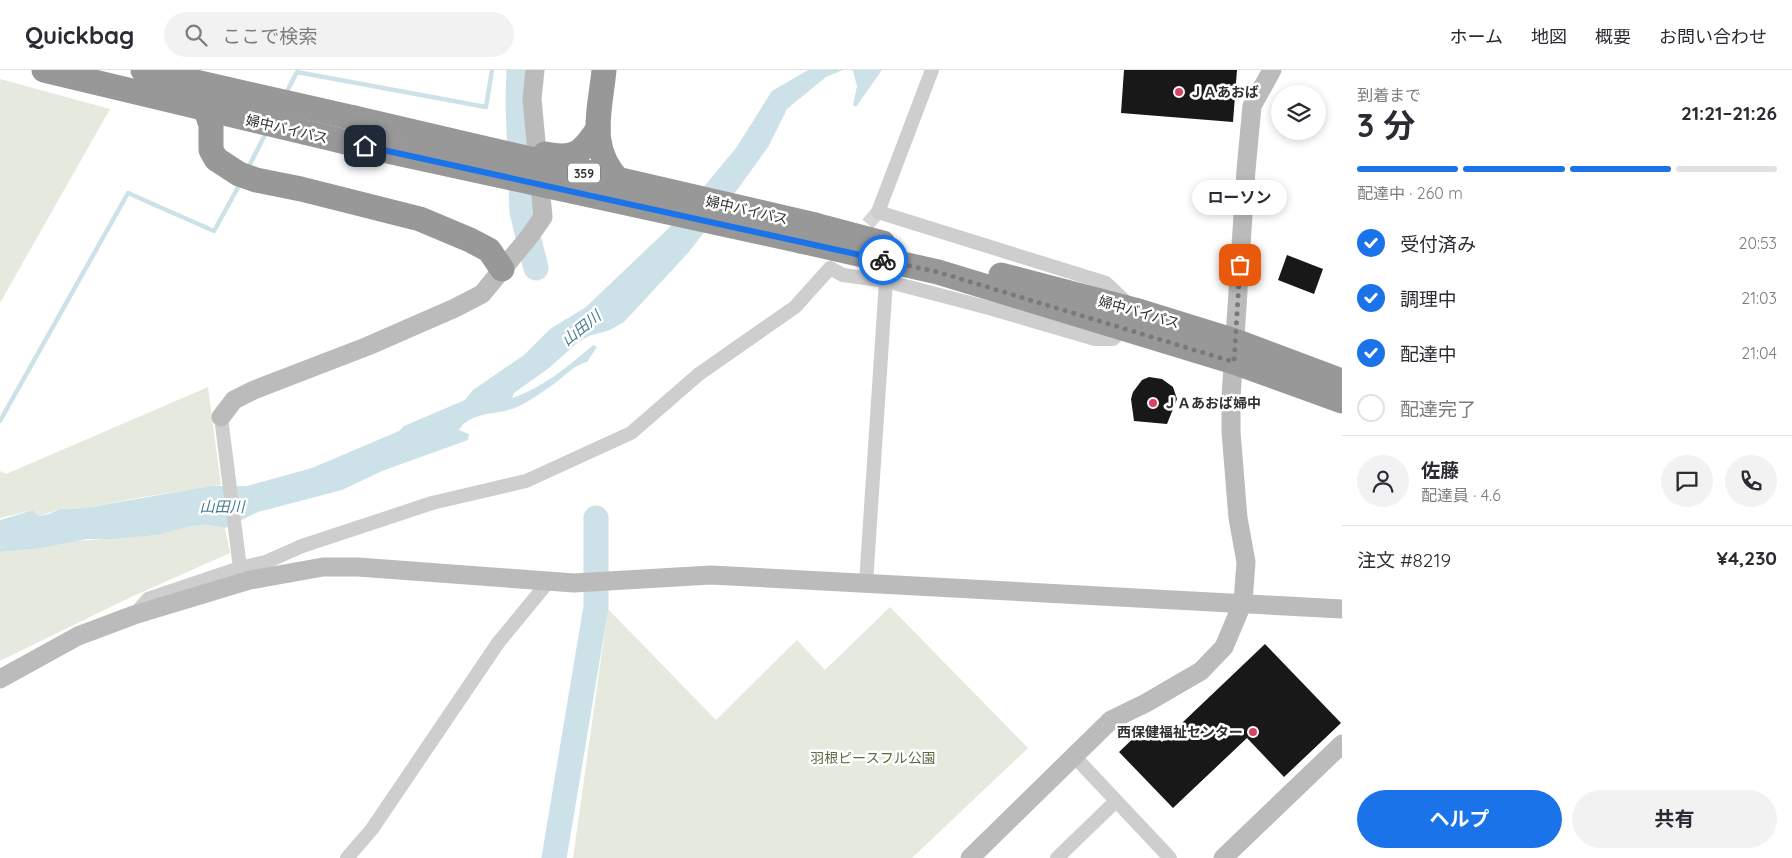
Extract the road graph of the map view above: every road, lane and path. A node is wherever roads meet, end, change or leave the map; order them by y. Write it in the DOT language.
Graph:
graph roads {
  1 [pos="44,70"];
  2 [pos="143,70"];
  3 [pos="535,70"];
  4 [pos="604,70"];
  5 [pos="932,70"];
  6 [pos="1272,70"];
  7 [pos="206,110"];
  8 [pos="598,129"];
  9 [pos="451,141"];
  10 [pos="346,142"];
  11 [pos="239,174"];
  12 [pos="619,181"];
  13 [pos="808,233"];
  14 [pos="508,263"];
  15 [pos="886,281"];
  16 [pos="1129,320"];
  17 [pos="1234,352"];
  18 [pos="1342,381"];
  19 [pos="1342,400"];
  20 [pos="221,417"];
  21 [pos="240,564"];
  22 [pos="549,581"];
  23 [pos="866,583"];
  24 [pos="1243,602"];
  25 [pos="1342,609"];
  26 [pos="134,615"];
  27 [pos="0,679"];
  28 [pos="1342,744"];
  29 [pos="1074,756"];
  30 [pos="1116,801"];
  31 [pos="347,858"];
  32 [pos="970,858"];
  33 [pos="1057,858"];
  34 [pos="1170,858"];
  35 [pos="1223,858"];
  1 -- 7 [label="highway, 婦中バイパス / 359"];
  2 -- 9 [label="highway, 婦中バイパス / 359, bridge"];
  3 -- 14 [label="street"];
  4 -- 8 [label="highway"];
  5 -- 16 [label="street"];
  6 -- 17 [label="street"];
  7 -- 10 [label="highway, 婦中バイパス / 359"];
  7 -- 11 [label="highway"];
  8 -- 9 [label="highway, bridge"];
  8 -- 12 [label="highway, bridge"];
  9 -- 12 [label="highway, 婦中バイパス / 359, bridge"];
  10 -- 11 [label="highway"];
  10 -- 13 [label="highway, 婦中バイパス / 359, bridge"];
  11 -- 14 [label="highway"];
  12 -- 13 [label="highway, 婦中バイパス / 359, bridge"];
  13 -- 16 [label="highway, 婦中バイパス / 359"];
  14 -- 20 [label="street"];
  15 -- 16 [label="street"];
  15 -- 21 [label="street"];
  15 -- 23 [label="street"];
  16 -- 17 [label="highway, 婦中バイパス / 359"];
  17 -- 18 [label="highway, 婦中バイパス / 359"];
  17 -- 19 [label="highway, 婦中バイパス / 359"];
  17 -- 24 [label="street"];
  20 -- 21 [label="street"];
  21 -- 26 [label="street"];
  22 -- 23 [label="street"];
  22 -- 26 [label="street"];
  22 -- 31 [label="street"];
  23 -- 24 [label="street"];
  24 -- 25 [label="street"];
  24 -- 29 [label="street"];
  26 -- 27 [label="street"];
  28 -- 35 [label="street"];
  29 -- 30 [label="street"];
  29 -- 32 [label="street"];
  30 -- 33 [label="street"];
  30 -- 34 [label="street"];
}
